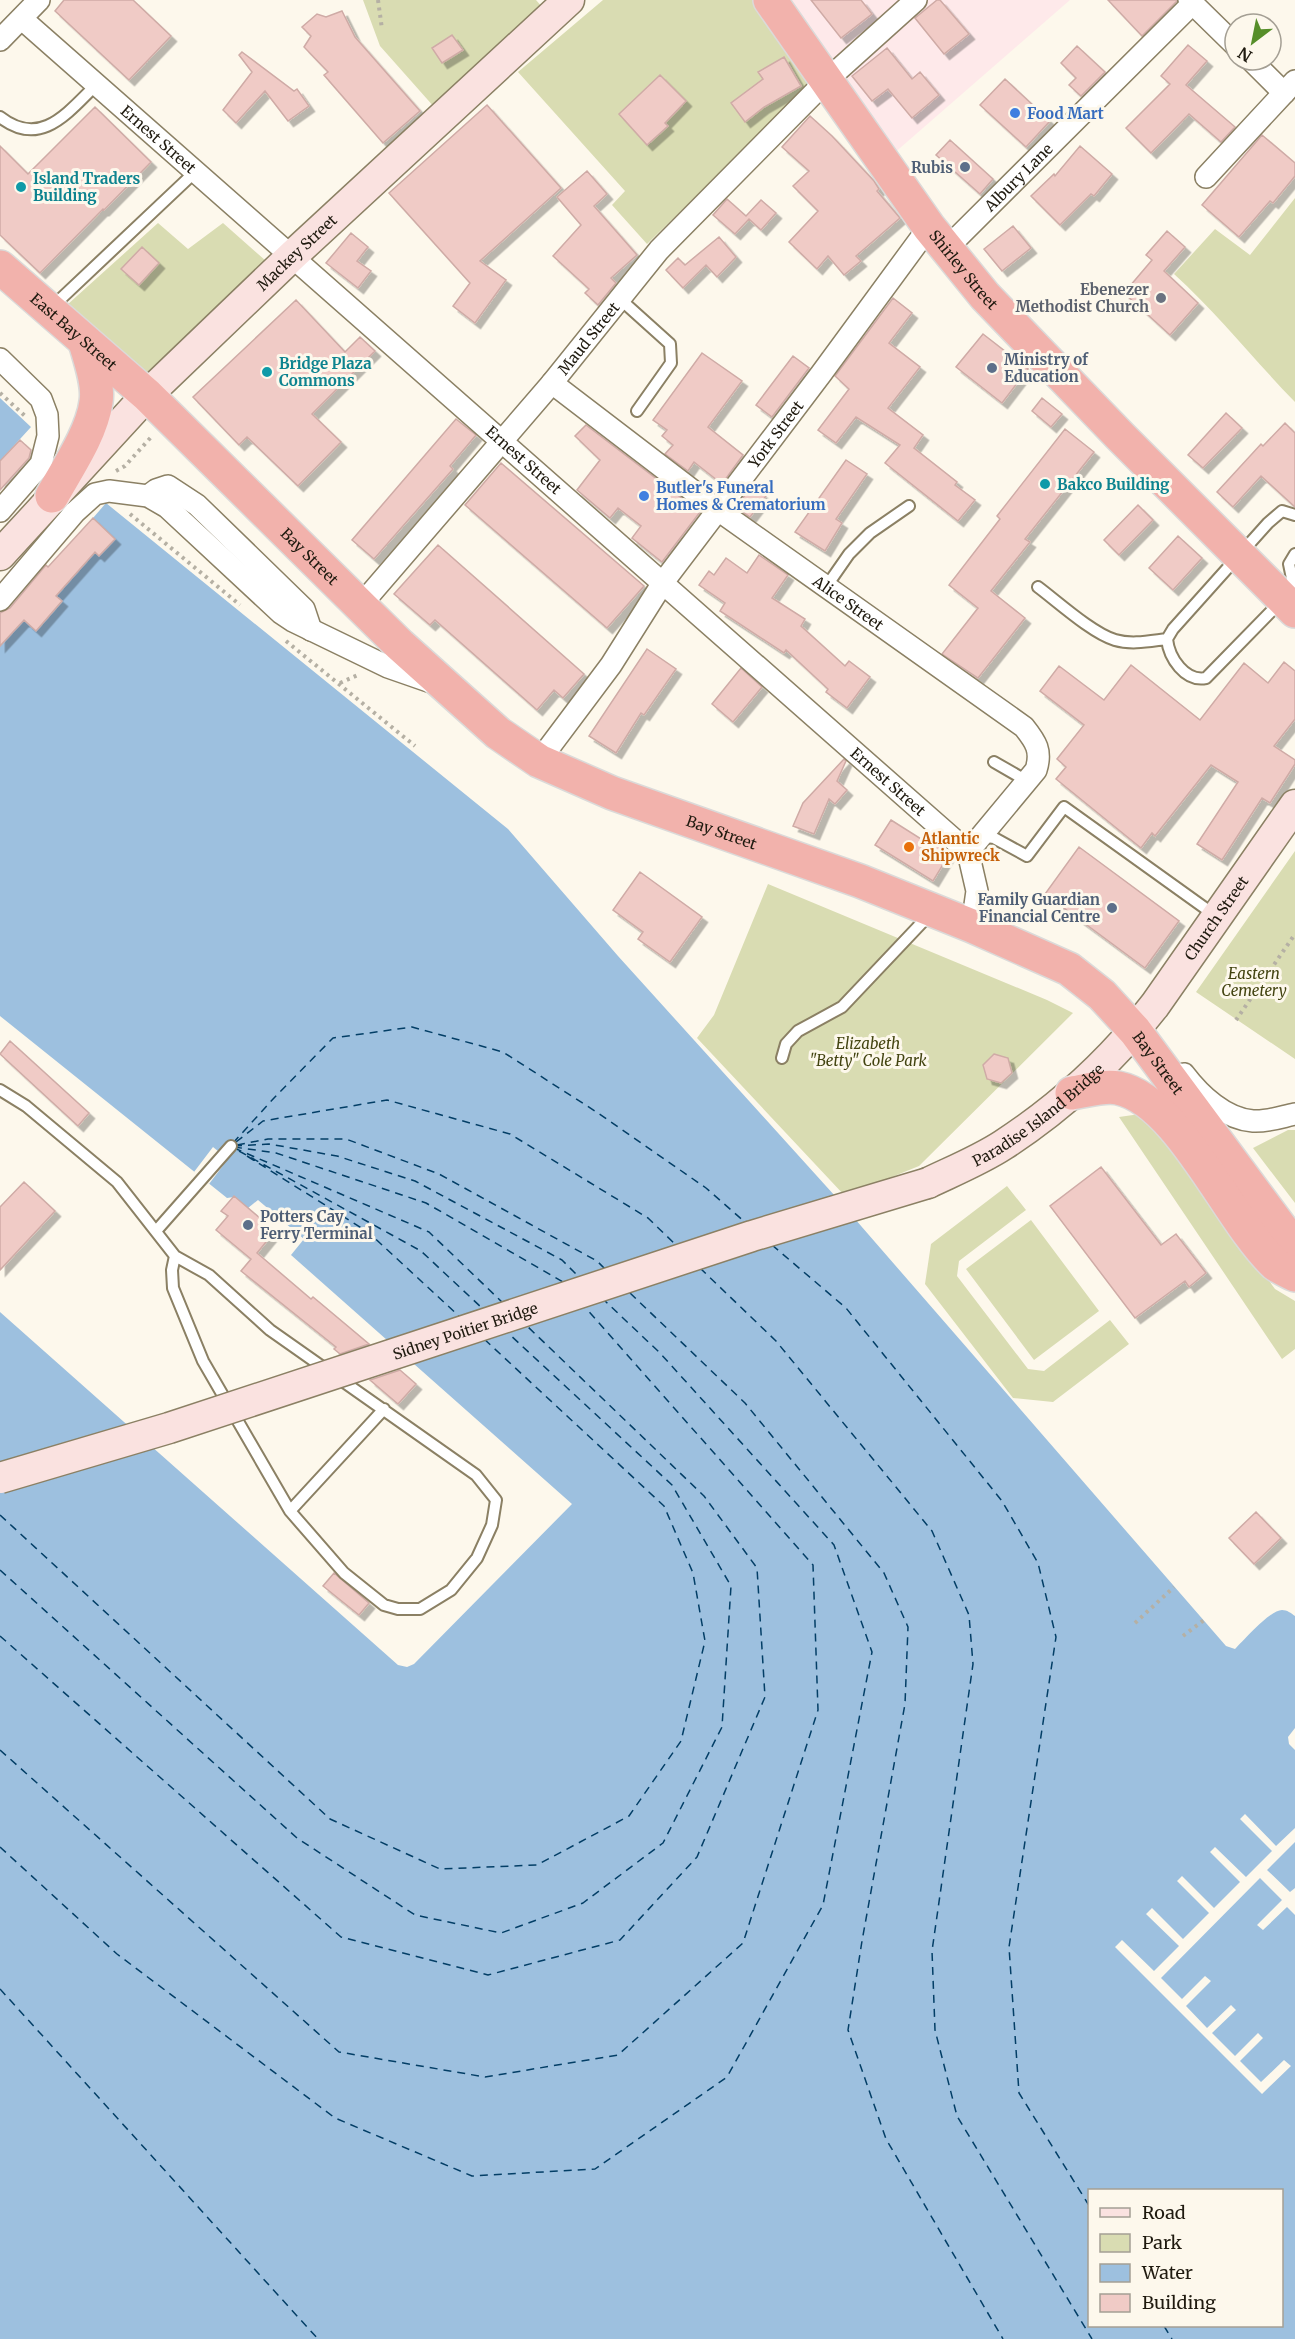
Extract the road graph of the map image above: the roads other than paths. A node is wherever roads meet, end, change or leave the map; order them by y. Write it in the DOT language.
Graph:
graph roads {
  1 [pos="39,0"];
  2 [pos="569,0"];
  3 [pos="770,0"];
  4 [pos="916,0"];
  5 [pos="1191,2"];
  6 [pos="22,19"];
  7 [pos="1223,33"];
  8 [pos="0,40"];
  9 [pos="1268,72"];
  10 [pos="827,80"];
  11 [pos="97,84"];
  12 [pos="1290,87"];
  13 [pos="0,117"];
  14 [pos="195,172"];
  15 [pos="1206,177"];
  16 [pos="938,238"];
  17 [pos="293,255"];
  18 [pos="0,267"];
  19 [pos="620,299"];
  20 [pos="49,310"];
  21 [pos="85,342"];
  22 [pos="0,359"];
  23 [pos="552,383"];
  24 [pos="147,395"];
  25 [pos="637,411"];
  26 [pos="503,441"];
  27 [pos="44,505"];
  28 [pos="909,506"];
  29 [pos="717,510"];
  30 [pos="0,511"];
  31 [pos="1295,515"];
  32 [pos="1295,554"];
  33 [pos="0,555"];
  34 [pos="1239,556"];
  35 [pos="664,581"];
  36 [pos="826,587"];
  37 [pos="1038,587"];
  38 [pos="0,600"];
  39 [pos="1289,605"];
  40 [pos="360,606"];
  41 [pos="1167,639"];
  42 [pos="450,689"];
  43 [pos="539,761"];
  44 [pos="994,762"];
  45 [pos="1027,781"];
  46 [pos="1295,804"];
  47 [pos="974,844"];
  48 [pos="934,911"];
  49 [pos="1216,916"];
  50 [pos="972,926"];
  51 [pos="1139,1026"];
  52 [pos="782,1058"];
  53 [pos="0,1090"];
  54 [pos="1072,1093"];
  55 [pos="1295,1114"];
  56 [pos="231,1146"];
  57 [pos="928,1183"];
  58 [pos="156,1231"];
  59 [pos="1295,1247"];
  60 [pos="175,1256"];
  61 [pos="1295,1275"];
  62 [pos="384,1409"];
  63 [pos="0,1478"];
  64 [pos="290,1511"];
  1 -- 6 [label="street"];
  2 -- 17 [label="main road, Mackey Street"];
  3 -- 10 [label="highway, Shirley Street"];
  4 -- 10 [label="street, Maud Street"];
  5 -- 7 [label="street"];
  5 -- 16 [label="street, Albury Lane"];
  6 -- 8 [label="street"];
  6 -- 11 [label="street, Ernest Street"];
  9 -- 12 [label="street"];
  10 -- 16 [label="highway, Shirley Street"];
  10 -- 19 [label="street, Maud Street"];
  11 -- 13 [label="lane"];
  11 -- 14 [label="street, Ernest Street"];
  12 -- 15 [label="street"];
  14 -- 17 [label="street, Ernest Street"];
  14 -- 20 [label="lane"];
  16 -- 29 [label="street, York Street"];
  16 -- 34 [label="highway, Shirley Street"];
  17 -- 24 [label="main road, Mackey Street"];
  17 -- 26 [label="street, Ernest Street"];
  18 -- 20 [label="highway, East Bay Street"];
  19 -- 23 [label="street, Maud Street"];
  19 -- 25 [label="lane"];
  20 -- 21 [label="highway, East Bay Street"];
  21 -- 24 [label="highway, East Bay Street"];
  21 -- 27 [label="highway"];
  22 -- 30 [label="street"];
  23 -- 26 [label="street, Maud Street"];
  23 -- 29 [label="street, Alice Street"];
  24 -- 27 [label="main road, Mackey Street"];
  24 -- 40 [label="highway, Bay Street"];
  26 -- 35 [label="street, Ernest Street"];
  26 -- 40 [label="street, Maud Street"];
  27 -- 33 [label="main road"];
  28 -- 36 [label="lane"];
  29 -- 35 [label="street, York Street"];
  29 -- 36 [label="street, Alice Street"];
  31 -- 34 [label="lane"];
  32 -- 39 [label="lane"];
  34 -- 39 [label="highway, Shirley Street"];
  34 -- 41 [label="lane"];
  35 -- 43 [label="street, York Street"];
  35 -- 47 [label="street, Ernest Street"];
  36 -- 45 [label="street, Alice Street"];
  37 -- 41 [label="lane"];
  38 -- 42 [label="street"];
  39 -- 41 [label="lane"];
  40 -- 42 [label="highway, Bay Street"];
  42 -- 43 [label="highway, Bay Street"];
  43 -- 48 [label="highway, Bay Street"];
  44 -- 45 [label="lane"];
  45 -- 47 [label="street, Alice Street"];
  46 -- 49 [label="main road, Church Street"];
  47 -- 49 [label="lane"];
  47 -- 50 [label="street"];
  48 -- 50 [label="highway, Bay Street"];
  48 -- 52 [label="lane"];
  49 -- 51 [label="main road, Church Street"];
  50 -- 51 [label="highway, Bay Street"];
  51 -- 54 [label="main road, Paradise Island Bridge"];
  51 -- 55 [label="street"];
  51 -- 59 [label="highway, Bay Street"];
  53 -- 58 [label="lane"];
  54 -- 57 [label="main road, Paradise Island Bridge"];
  54 -- 61 [label="highway"];
  56 -- 58 [label="lane"];
  57 -- 63 [label="main road, Sidney Poitier Bridge, bridge"];
  58 -- 60 [label="lane"];
  60 -- 62 [label="lane"];
  60 -- 64 [label="lane"];
  62 -- 64 [label="lane"];
  62 -- 64 [label="lane"];
}
